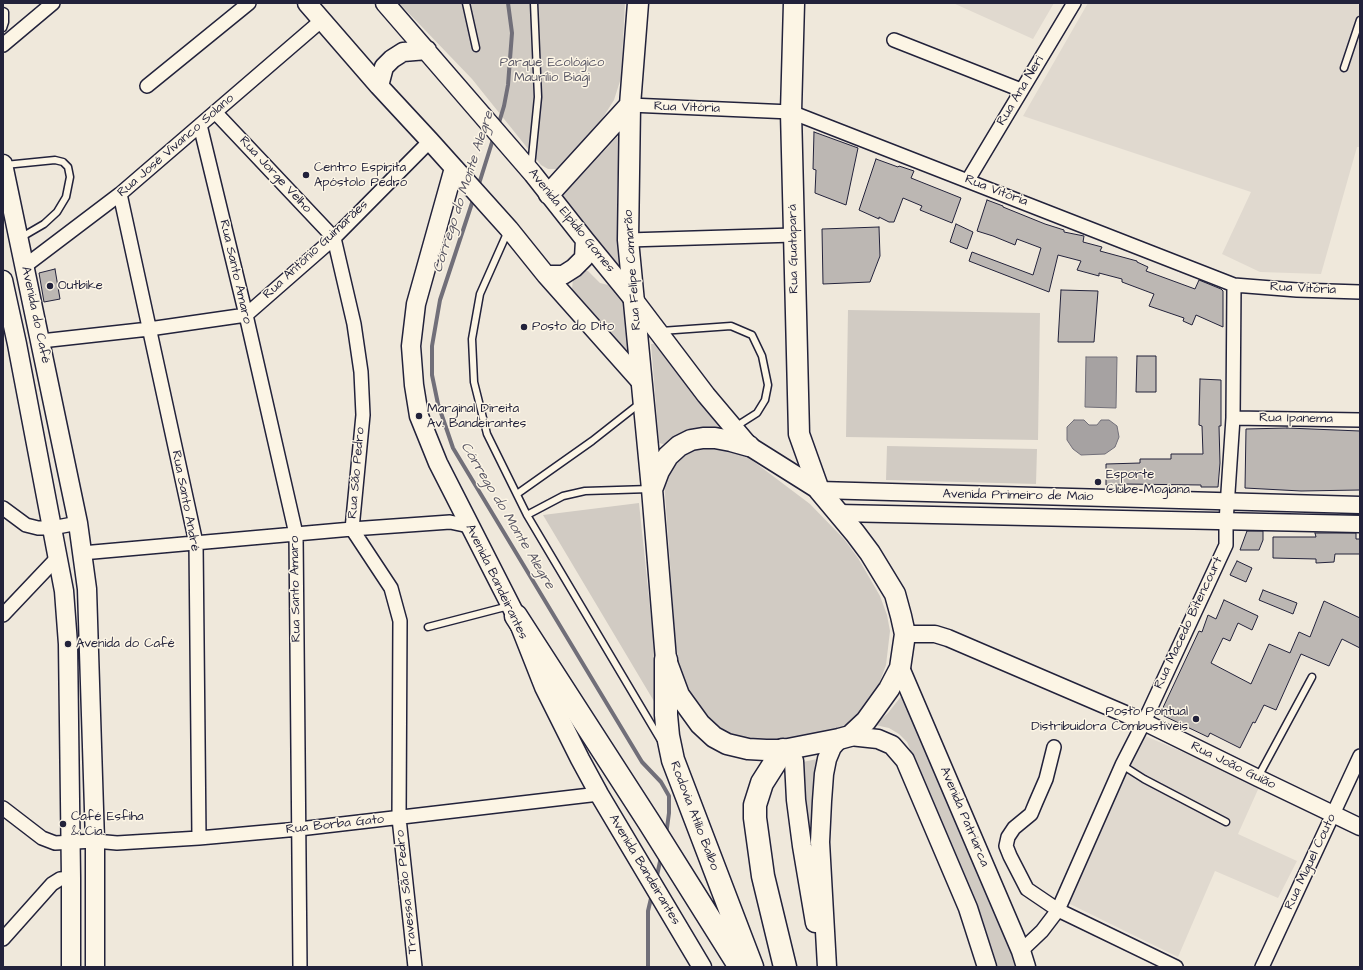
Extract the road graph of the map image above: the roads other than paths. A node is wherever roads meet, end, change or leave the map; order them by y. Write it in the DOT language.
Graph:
graph roads {
  1 [pos="53,3"];
  2 [pos="249,3"];
  3 [pos="307,3"];
  4 [pos="385,3"];
  5 [pos="466,3"];
  6 [pos="534,3"];
  7 [pos="638,3"];
  8 [pos="794,3"];
  9 [pos="1074,3"];
  10 [pos="3,11"];
  11 [pos="322,20"];
  12 [pos="1360,20"];
  13 [pos="3,28"];
  14 [pos="894,40"];
  15 [pos="3,45"];
  16 [pos="476,48"];
  17 [pos="427,50"];
  18 [pos="1344,68"];
  19 [pos="147,86"];
  20 [pos="379,86"];
  21 [pos="1021,90"];
  22 [pos="630,105"];
  23 [pos="215,112"];
  24 [pos="791,112"];
  25 [pos="200,125"];
  26 [pos="430,140"];
  27 [pos="3,165"];
  28 [pos="454,168"];
  29 [pos="530,171"];
  30 [pos="968,180"];
  31 [pos="120,194"];
  32 [pos="549,194"];
  33 [pos="509,229"];
  34 [pos="794,235"];
  35 [pos="19,238"];
  36 [pos="334,238"];
  37 [pos="585,240"];
  38 [pos="628,240"];
  39 [pos="25,266"];
  40 [pos="546,275"];
  41 [pos="1234,285"];
  42 [pos="4,288"];
  43 [pos="1360,292"];
  44 [pos="634,300"];
  45 [pos="246,314"];
  46 [pos="149,329"];
  47 [pos="658,332"];
  48 [pos="40,341"];
  49 [pos="643,392"];
  50 [pos="1233,418"];
  51 [pos="1360,420"];
  52 [pos="734,428"];
  53 [pos="748,446"];
  54 [pos="652,489"];
  55 [pos="819,490"];
  56 [pos="516,494"];
  57 [pos="1228,501"];
  58 [pos="1360,505"];
  59 [pos="3,508"];
  60 [pos="838,513"];
  61 [pos="527,515"];
  62 [pos="1226,522"];
  63 [pos="78,523"];
  64 [pos="1360,524"];
  65 [pos="469,526"];
  66 [pos="52,528"];
  67 [pos="352,529"];
  68 [pos="296,534"];
  69 [pos="196,543"];
  70 [pos="82,553"];
  71 [pos="58,557"];
  72 [pos="513,611"];
  73 [pos="3,615"];
  74 [pos="428,627"];
  75 [pos="905,634"];
  76 [pos="666,660"];
  77 [pos="900,668"];
  78 [pos="1312,677"];
  79 [pos="1144,722"];
  80 [pos="844,738"];
  81 [pos="1054,747"];
  82 [pos="783,750"];
  83 [pos="1360,756"];
  84 [pos="673,760"];
  85 [pos="1122,765"];
  86 [pos="1258,778"];
  87 [pos="599,794"];
  88 [pos="3,808"];
  89 [pos="1334,814"];
  90 [pos="399,818"];
  91 [pos="1226,822"];
  92 [pos="1360,827"];
  93 [pos="299,829"];
  94 [pos="199,838"];
  95 [pos="95,841"];
  96 [pos="70,843"];
  97 [pos="71,878"];
  98 [pos="1058,910"];
  99 [pos="3,939"];
  100 [pos="1024,959"];
  101 [pos="71,967"];
  102 [pos="95,967"];
  103 [pos="300,967"];
  104 [pos="415,967"];
  105 [pos="702,967"];
  106 [pos="740,967"];
  107 [pos="752,967"];
  108 [pos="785,967"];
  109 [pos="823,967"];
  110 [pos="828,967"];
  111 [pos="987,967"];
  112 [pos="1176,967"];
  113 [pos="1262,967"];
  1 -- 15 [label="street"];
  2 -- 19 [label="street"];
  3 -- 11 [label="main road"];
  4 -- 17 [label="main road, Avenida Elpídio Gomes"];
  5 -- 16 [label="lane"];
  6 -- 29 [label="lane"];
  7 -- 22 [label="main road, Rua Felipe Camarão"];
  8 -- 24 [label="main road, Rua Guatapará"];
  9 -- 21 [label="street, Rua Ana Neri"];
  10 -- 13 [label="lane"];
  11 -- 20 [label="main road"];
  11 -- 23 [label="street, Rua José Vivanco Solano"];
  12 -- 18 [label="lane"];
  14 -- 21 [label="street"];
  17 -- 20 [label="main road"];
  17 -- 29 [label="main road, Avenida Elpídio Gomes"];
  20 -- 26 [label="main road"];
  21 -- 30 [label="street, Rua Ana Neri"];
  22 -- 24 [label="street, Rua Vitória"];
  22 -- 32 [label="main road"];
  22 -- 38 [label="main road, Rua Felipe Camarão"];
  23 -- 25 [label="street, Rua José Vivanco Solano"];
  23 -- 36 [label="street, Rua Jorge Velho"];
  24 -- 30 [label="street, Rua Vitória"];
  24 -- 34 [label="main road, Rua Guatapará"];
  25 -- 31 [label="street, Rua José Vivanco Solano"];
  25 -- 45 [label="street, Rua Santo Amaro"];
  26 -- 28 [label="main road"];
  26 -- 36 [label="street, Rua Antônio Guimarães"];
  27 -- 35 [label="main road, Avenida do Café"];
  27 -- 35 [label="lane"];
  28 -- 33 [label="main road"];
  28 -- 65 [label="main road, Avenida Bandeirantes"];
  29 -- 32 [label="main road, Avenida Elpídio Gomes"];
  30 -- 41 [label="street, Rua Vitória"];
  31 -- 39 [label="street, Rua José Vivanco Solano"];
  31 -- 46 [label="street, Rua Santo André"];
  32 -- 37 [label="main road, Avenida Elpídio Gomes"];
  33 -- 40 [label="main road"];
  33 -- 56 [label="lane"];
  34 -- 38 [label="street"];
  34 -- 55 [label="main road, Rua Guatapará"];
  35 -- 39 [label="main road, Avenida do Café"];
  36 -- 45 [label="street, Rua Antônio Guimarães"];
  36 -- 67 [label="street, Rua São Pedro"];
  37 -- 40 [label="main road"];
  37 -- 44 [label="main road, Avenida Elpídio Gomes"];
  38 -- 44 [label="main road, Rua Felipe Camarão"];
  39 -- 48 [label="main road, Avenida do Café"];
  40 -- 49 [label="main road"];
  41 -- 43 [label="street, Rua Vitória"];
  41 -- 50 [label="street, Rua Macedo Bitencourt"];
  42 -- 66 [label="main road, Avenida do Café"];
  44 -- 47 [label="main road, Avenida Elpídio Gomes"];
  44 -- 49 [label="main road, Rua Felipe Camarão"];
  45 -- 46 [label="street"];
  45 -- 68 [label="street, Rua Santo Amaro"];
  46 -- 48 [label="street"];
  46 -- 69 [label="street, Rua Santo André"];
  47 -- 52 [label="main road, Avenida Elpídio Gomes"];
  47 -- 52 [label="lane"];
  48 -- 63 [label="main road, Avenida do Café"];
  49 -- 54 [label="main road, Rua Felipe Camarão"];
  49 -- 56 [label="lane"];
  50 -- 51 [label="street, Rua Ipanema"];
  50 -- 57 [label="street, Rua Macedo Bitencourt"];
  52 -- 53 [label="main road, Avenida Elpídio Gomes"];
  53 -- 54 [label="main road"];
  53 -- 55 [label="main road"];
  54 -- 61 [label="lane"];
  54 -- 76 [label="main road"];
  55 -- 57 [label="street, Avenida Primeiro de Maio"];
  55 -- 60 [label="main road"];
  56 -- 61 [label="lane"];
  57 -- 58 [label="street, Avenida Primeiro de Maio"];
  57 -- 62 [label="street, Rua Macedo Bitencourt"];
  59 -- 66 [label="street"];
  60 -- 62 [label="street, Avenida Primeiro de Maio"];
  60 -- 75 [label="main road"];
  61 -- 84 [label="lane"];
  62 -- 64 [label="street, Avenida Primeiro de Maio"];
  62 -- 79 [label="street, Rua Macedo Bitencourt"];
  63 -- 66 [label="street"];
  63 -- 70 [label="main road, Avenida do Café"];
  65 -- 67 [label="street"];
  65 -- 72 [label="main road, Avenida Bandeirantes"];
  66 -- 71 [label="main road, Avenida do Café"];
  67 -- 68 [label="street"];
  67 -- 90 [label="street, Rua São Pedro"];
  68 -- 69 [label="street"];
  68 -- 93 [label="street, Rua Santo Amaro"];
  69 -- 70 [label="street"];
  69 -- 94 [label="street, Rua Santo André"];
  70 -- 95 [label="main road, Avenida do Café"];
  71 -- 73 [label="street"];
  71 -- 96 [label="main road, Avenida do Café"];
  72 -- 74 [label="lane"];
  72 -- 87 [label="main road, Avenida Bandeirantes"];
  72 -- 106 [label="highway"];
  75 -- 77 [label="main road"];
  75 -- 79 [label="street, Rua João Guião"];
  76 -- 82 [label="main road"];
  76 -- 84 [label="highway, Rodovia Atílio Balbo"];
  77 -- 80 [label="main road"];
  77 -- 100 [label="main road, Avenida Patriarca"];
  78 -- 86 [label="lane"];
  79 -- 85 [label="street, Rua Macedo Bitencourt"];
  79 -- 86 [label="street, Rua João Guião"];
  80 -- 82 [label="main road"];
  80 -- 110 [label="main road"];
  80 -- 111 [label="main road"];
  81 -- 98 [label="street"];
  82 -- 108 [label="highway"];
  82 -- 109 [label="main road"];
  83 -- 89 [label="street, Rua Miguel Couto"];
  84 -- 107 [label="highway, Rodovia Atílio Balbo"];
  85 -- 91 [label="lane"];
  85 -- 98 [label="street, Rua Macedo Bitencourt"];
  86 -- 89 [label="street, Rua João Guião"];
  87 -- 90 [label="street, Rua Borba Gato"];
  87 -- 105 [label="main road, Avenida Bandeirantes"];
  88 -- 96 [label="street, Rua Borba Gato"];
  89 -- 92 [label="street, Rua João Guião"];
  89 -- 113 [label="street, Rua Miguel Couto"];
  90 -- 93 [label="street, Rua Borba Gato"];
  90 -- 104 [label="street, Travessa São Pedro"];
  93 -- 94 [label="street, Rua Borba Gato"];
  93 -- 103 [label="street, Rua Santo Amaro"];
  94 -- 95 [label="street, Rua Borba Gato"];
  95 -- 96 [label="street, Rua Borba Gato"];
  95 -- 102 [label="main road, Avenida do Café"];
  96 -- 97 [label="main road, Avenida do Café"];
  97 -- 99 [label="street"];
  97 -- 101 [label="main road, Avenida do Café"];
  98 -- 100 [label="street, Rua Macedo Bitencourt"];
  98 -- 112 [label="street"];
}
